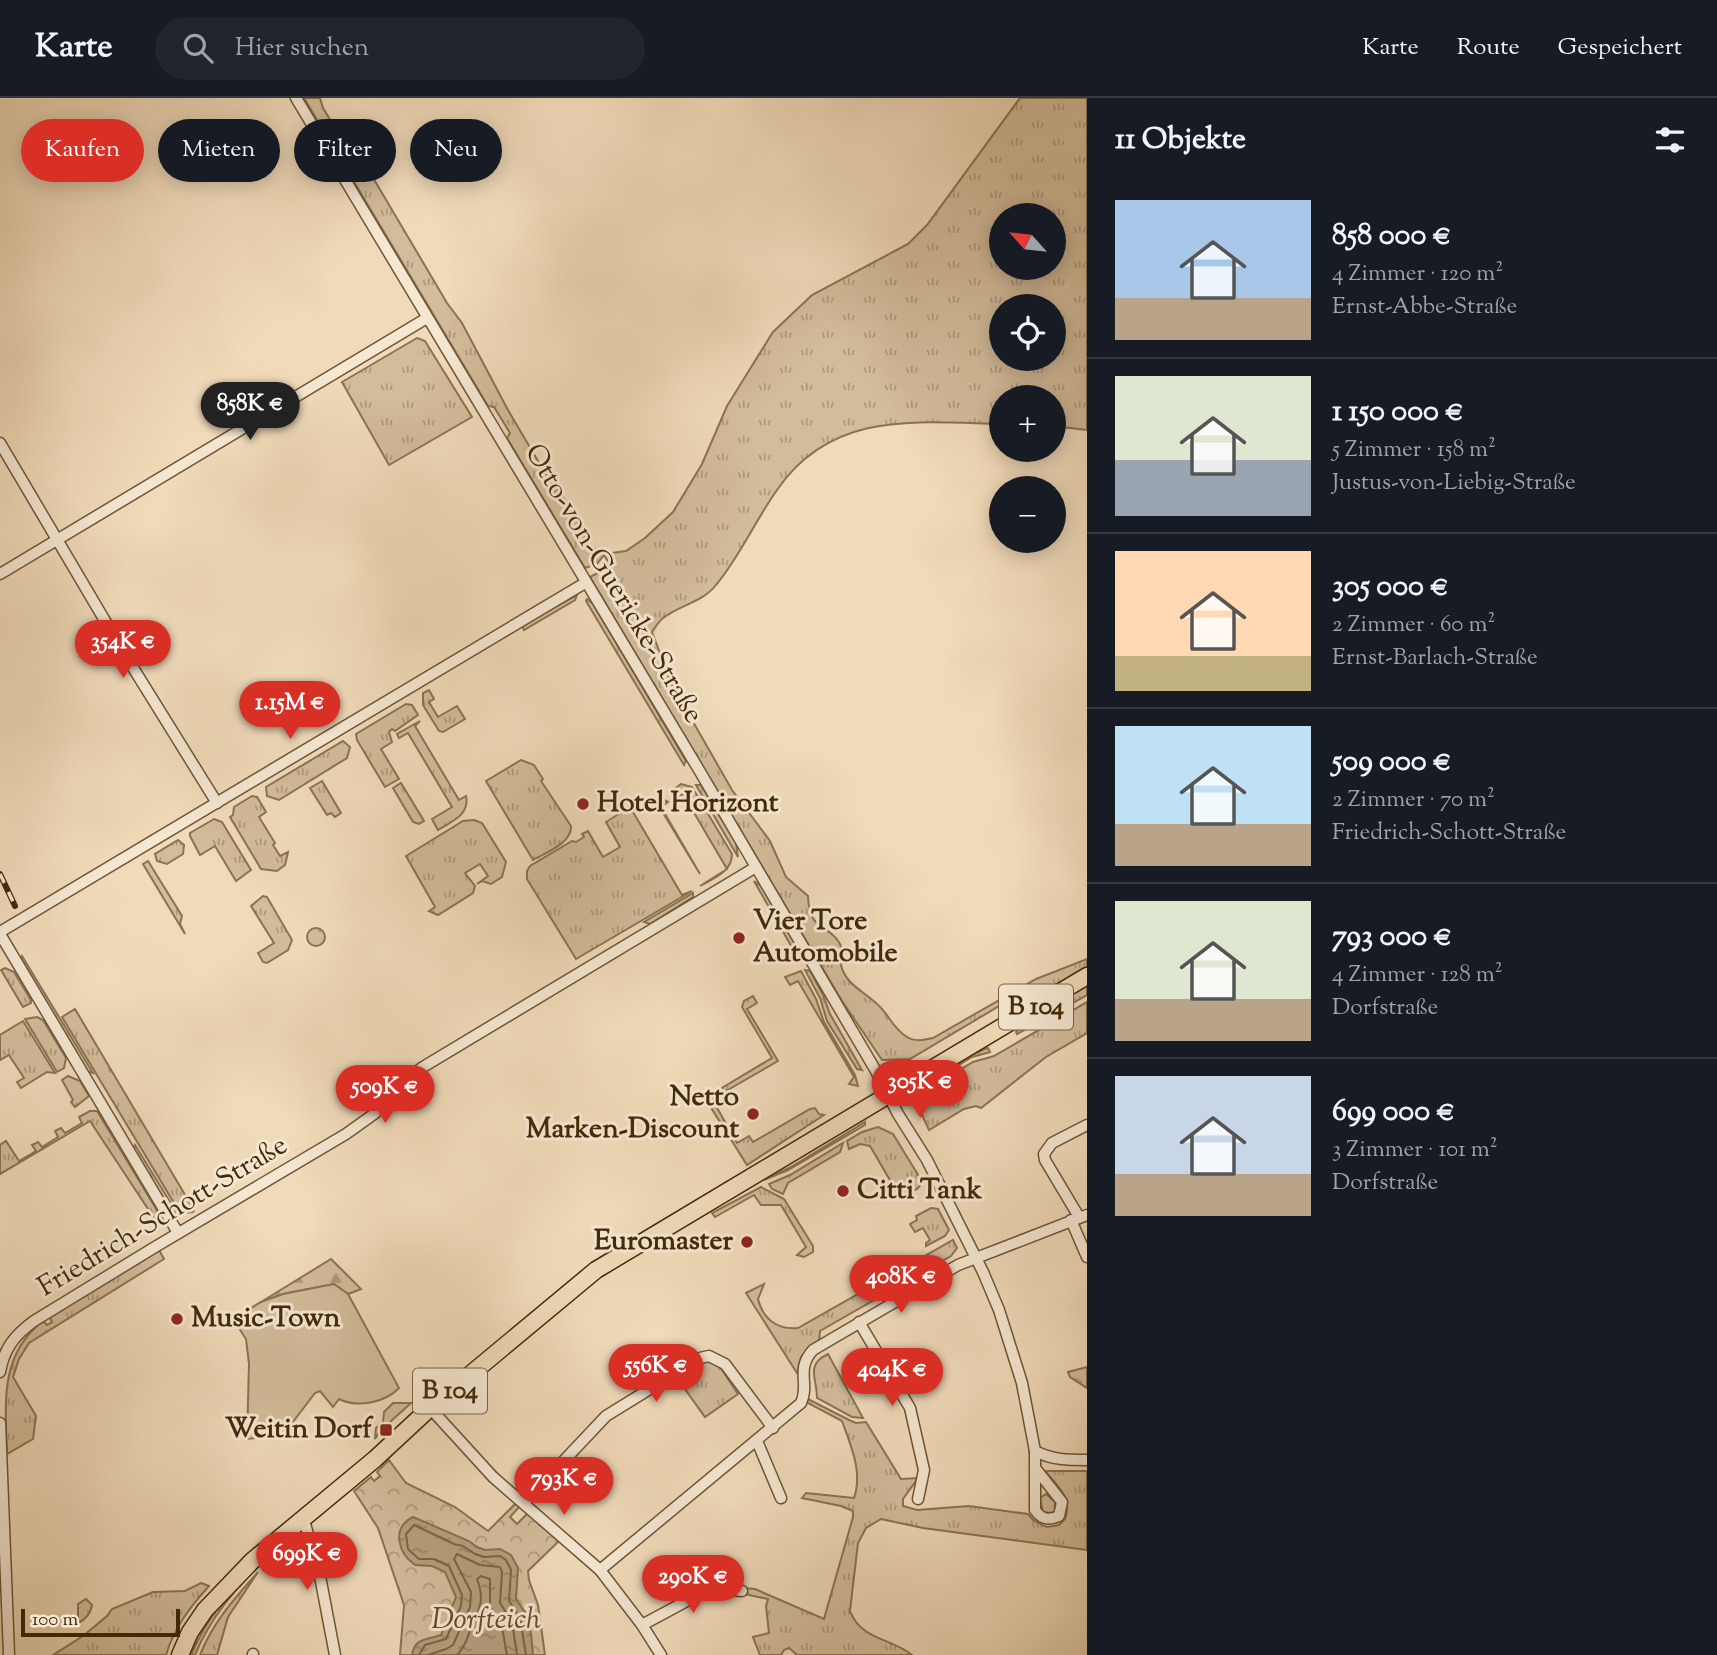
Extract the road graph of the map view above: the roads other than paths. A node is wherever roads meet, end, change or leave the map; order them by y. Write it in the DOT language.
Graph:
graph roads {
  1 [pos="296,98"];
  2 [pos="427,318"];
  3 [pos="0,443"];
  4 [pos="57,540"];
  5 [pos="0,574"];
  6 [pos="585,583"];
  7 [pos="217,803"];
  8 [pos="755,867"];
  9 [pos="0,933"];
  10 [pos="1087,976"];
  11 [pos="888,1095"];
  12 [pos="1087,1125"];
  13 [pos="1079,1217"];
  14 [pos="178,1233"];
  15 [pos="976,1257"];
  16 [pos="1087,1257"];
  17 [pos="859,1322"];
  18 [pos="0,1372"];
  19 [pos="429,1408"];
  20 [pos="0,1423"];
  21 [pos="773,1428"];
  22 [pos="757,1441"];
  23 [pos="1035,1451"];
  24 [pos="1087,1460"];
  25 [pos="1036,1469"];
  26 [pos="781,1498"];
  27 [pos="918,1499"];
  28 [pos="524,1503"];
  29 [pos="301,1518"];
  30 [pos="600,1570"];
  31 [pos="742,1591"];
  32 [pos="642,1625"];
  33 [pos="9,1655"];
  34 [pos="180,1655"];
  35 [pos="335,1655"];
  36 [pos="661,1655"];
  1 -- 2 [label="street, Otto-von-Guericke-Straße"];
  2 -- 4 [label="street"];
  2 -- 6 [label="street, Otto-von-Guericke-Straße"];
  3 -- 4 [label="street"];
  4 -- 5 [label="street"];
  4 -- 7 [label="street"];
  6 -- 7 [label="street"];
  6 -- 8 [label="street, Otto-von-Guericke-Straße"];
  7 -- 9 [label="street"];
  8 -- 11 [label="street, Otto-von-Guericke-Straße"];
  8 -- 14 [label="street, Friedrich-Schott-Straße"];
  9 -- 14 [label="street"];
  10 -- 11 [label="main road, B 104"];
  11 -- 15 [label="street, Otto-von-Guericke-Straße"];
  11 -- 19 [label="main road, B 104"];
  12 -- 13 [label="street"];
  13 -- 15 [label="street"];
  13 -- 16 [label="street"];
  14 -- 18 [label="street, Friedrich-Schott-Straße"];
  15 -- 17 [label="street"];
  15 -- 23 [label="street, Otto-von-Guericke-Straße"];
  17 -- 21 [label="street"];
  17 -- 27 [label="street"];
  19 -- 28 [label="street"];
  19 -- 29 [label="main road, B 104"];
  20 -- 33 [label="street"];
  21 -- 22 [label="street"];
  21 -- 28 [label="street"];
  22 -- 26 [label="street"];
  22 -- 30 [label="street"];
  23 -- 24 [label="street"];
  23 -- 25 [label="street, Otto-von-Guericke-Straße"];
  25 -- 25 [label="street, Otto-von-Guericke-Straße"];
  28 -- 30 [label="street"];
  29 -- 34 [label="main road, B 104"];
  29 -- 35 [label="street"];
  30 -- 32 [label="street"];
  31 -- 32 [label="street"];
  32 -- 36 [label="street"];
}
